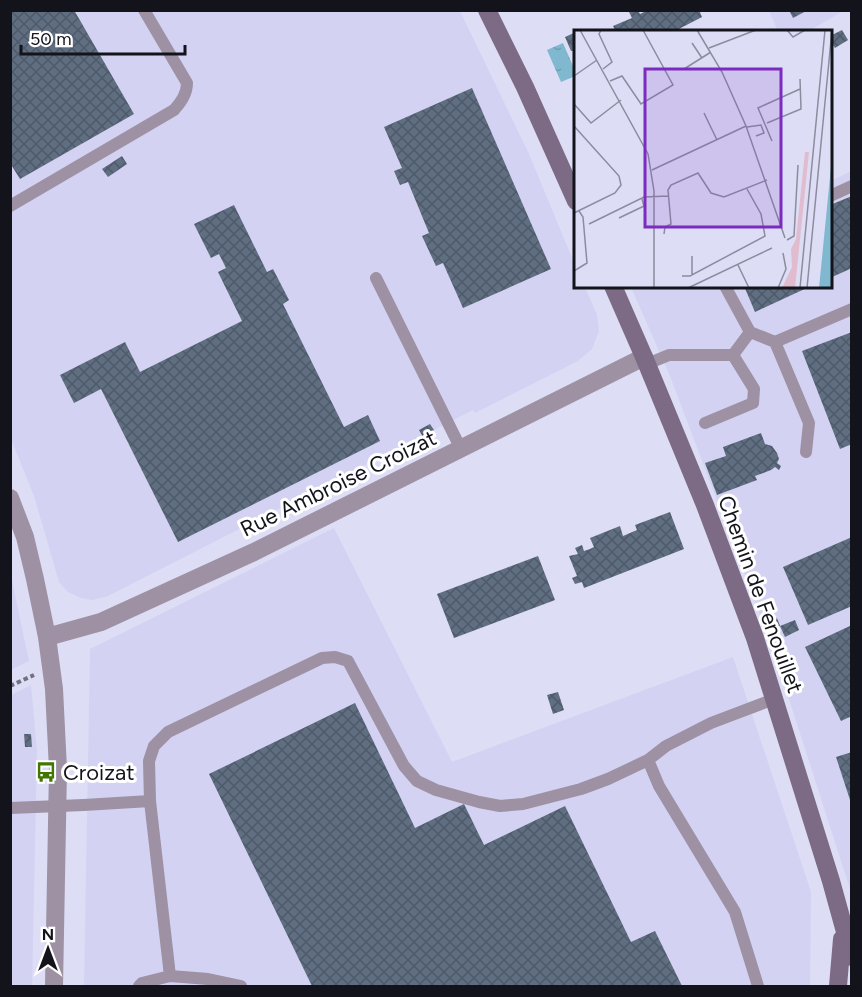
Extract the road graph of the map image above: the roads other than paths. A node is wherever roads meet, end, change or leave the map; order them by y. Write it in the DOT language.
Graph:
graph roads {
  1 [pos="144,10"];
  2 [pos="488,10"];
  3 [pos="852,186"];
  4 [pos="832,196"];
  5 [pos="574,197"];
  6 [pos="10,206"];
  7 [pos="376,278"];
  8 [pos="614,288"];
  9 [pos="726,288"];
  10 [pos="852,309"];
  11 [pos="750,332"];
  12 [pos="775,342"];
  13 [pos="734,355"];
  14 [pos="646,360"];
  15 [pos="705,423"];
  16 [pos="461,449"];
  17 [pos="806,452"];
  18 [pos="10,498"];
  19 [pos="47,637"];
  20 [pos="774,699"];
  21 [pos="648,760"];
  22 [pos="150,801"];
  23 [pos="58,806"];
  24 [pos="10,808"];
  25 [pos="843,925"];
  26 [pos="852,957"];
  27 [pos="170,975"];
  28 [pos="54,987"];
  29 [pos="139,987"];
  30 [pos="241,987"];
  31 [pos="758,987"];
  32 [pos="838,987"];
  1 -- 6 [label="lane"];
  2 -- 5 [label="street"];
  3 -- 4 [label="lane"];
  7 -- 16 [label="lane"];
  8 -- 14 [label="street, Chemin de Fenouillet"];
  9 -- 11 [label="lane"];
  10 -- 12 [label="lane"];
  11 -- 12 [label="lane"];
  11 -- 13 [label="lane"];
  12 -- 17 [label="lane"];
  13 -- 14 [label="lane"];
  13 -- 15 [label="lane"];
  14 -- 16 [label="street, Rue Ambroise Croizat"];
  14 -- 20 [label="street, Chemin de Fenouillet"];
  16 -- 19 [label="street, Rue Ambroise Croizat"];
  18 -- 19 [label="street"];
  19 -- 23 [label="street"];
  20 -- 21 [label="lane"];
  20 -- 25 [label="street, Chemin de Fenouillet"];
  21 -- 22 [label="lane"];
  21 -- 31 [label="lane"];
  22 -- 23 [label="lane"];
  22 -- 27 [label="lane"];
  23 -- 24 [label="lane"];
  23 -- 28 [label="street"];
  25 -- 26 [label="street, Chemin de Fenouillet"];
  25 -- 32 [label="street, Chemin de Fenouillet"];
  27 -- 29 [label="lane"];
  27 -- 30 [label="lane"];
}
